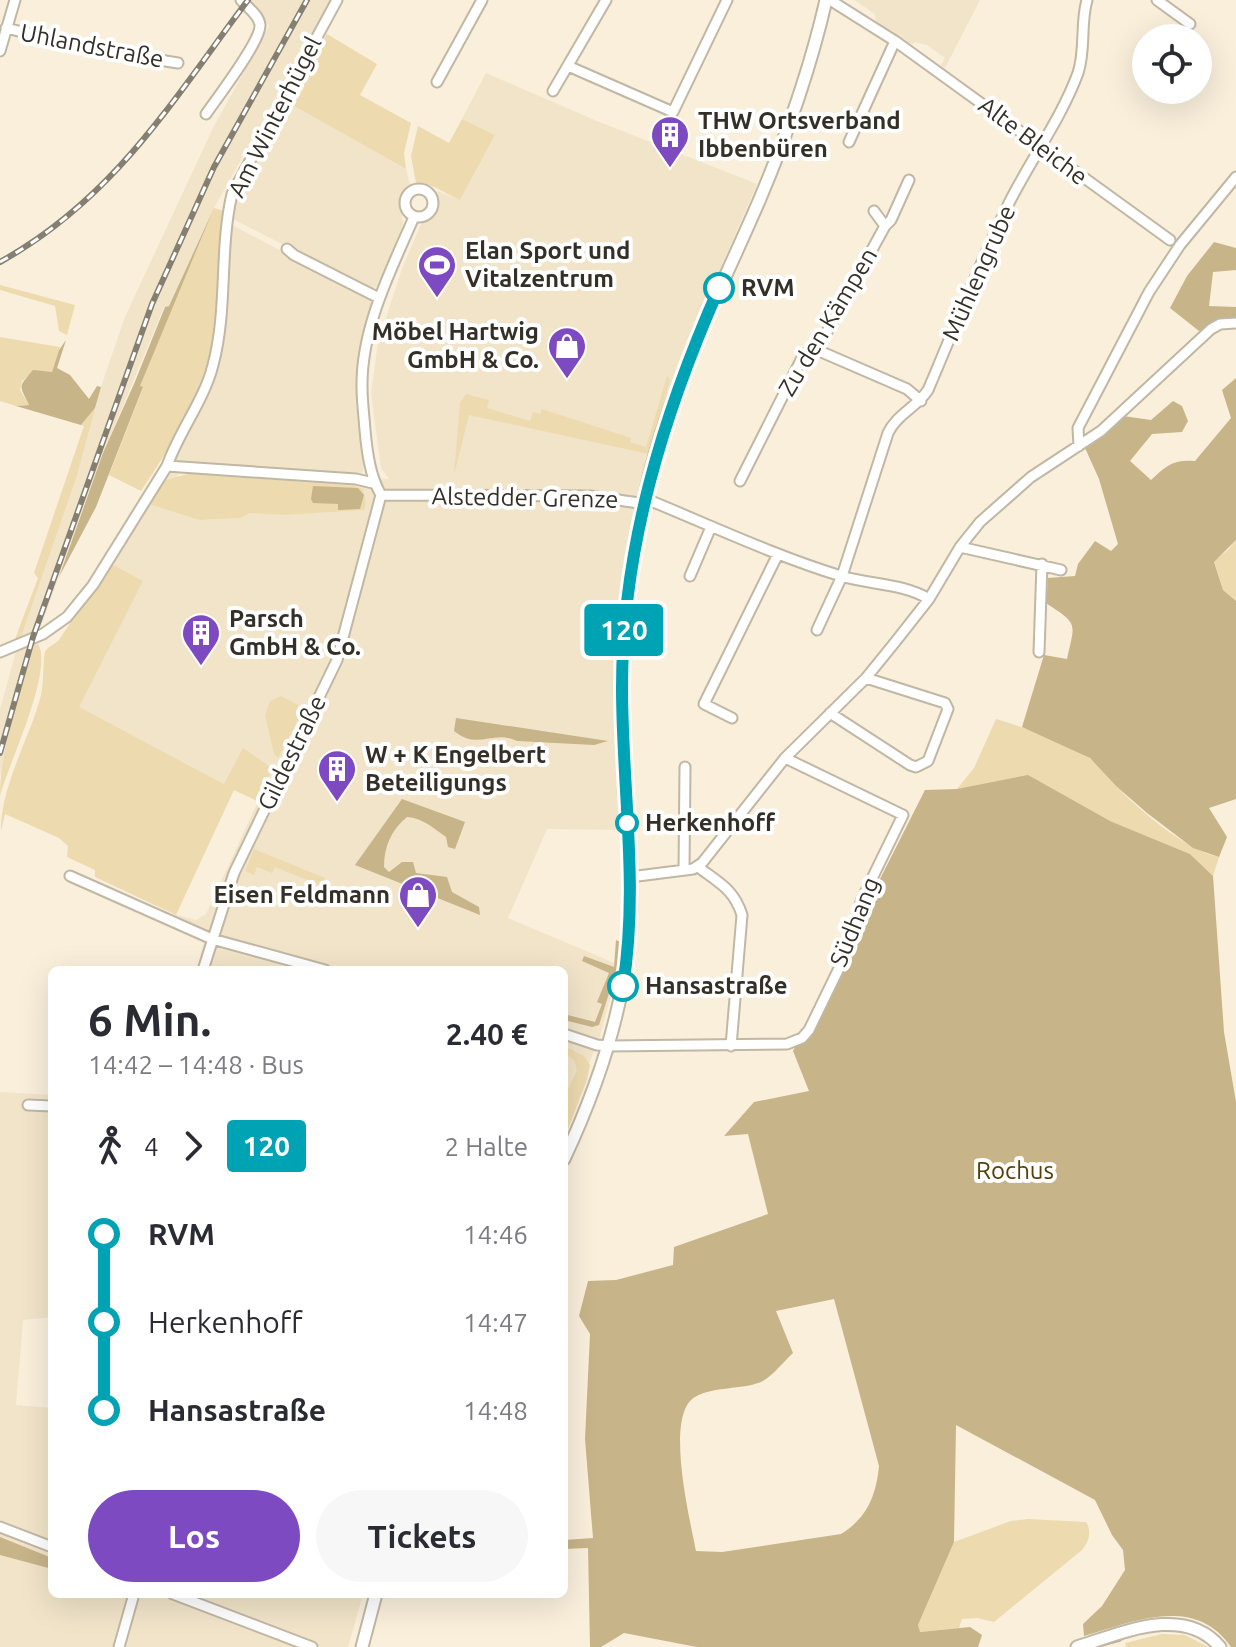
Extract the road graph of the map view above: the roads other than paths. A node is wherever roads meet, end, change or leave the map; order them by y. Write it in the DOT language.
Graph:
graph roads {
  1 [pos="15,0"];
  2 [pos="241,0"];
  3 [pos="337,0"];
  4 [pos="482,0"];
  5 [pos="606,0"];
  6 [pos="727,0"];
  7 [pos="828,0"];
  8 [pos="1087,0"];
  9 [pos="1157,0"];
  10 [pos="1190,24"];
  11 [pos="6,28"];
  12 [pos="895,41"];
  13 [pos="0,51"];
  14 [pos="178,63"];
  15 [pos="568,66"];
  16 [pos="437,82"];
  17 [pos="553,91"];
  18 [pos="206,114"];
  19 [pos="849,142"];
  20 [pos="1040,147"];
  21 [pos="1236,177"];
  22 [pos="909,180"];
  23 [pos="874,211"];
  24 [pos="414,217"];
  25 [pos="885,226"];
  26 [pos="1170,240"];
  27 [pos="287,249"];
  28 [pos="379,298"];
  29 [pos="1236,323"];
  30 [pos="817,350"];
  31 [pos="921,401"];
  32 [pos="1079,446"];
  33 [pos="167,466"];
  34 [pos="747,466"];
  35 [pos="759,472"];
  36 [pos="740,481"];
  37 [pos="373,483"];
  38 [pos="381,495"];
  39 [pos="644,502"];
  40 [pos="711,527"];
  41 [pos="960,547"];
  42 [pos="778,554"];
  43 [pos="1042,564"];
  44 [pos="1061,570"];
  45 [pos="690,576"];
  46 [pos="842,576"];
  47 [pos="929,599"];
  48 [pos="817,630"];
  49 [pos="0,652"];
  50 [pos="1039,652"];
  51 [pos="866,678"];
  52 [pos="830,713"];
  53 [pos="732,718"];
  54 [pos="785,758"];
  55 [pos="685,767"];
  56 [pos="698,867"];
  57 [pos="684,870"];
  58 [pos="70,876"];
  59 [pos="630,877"];
  60 [pos="212,939"];
  61 [pos="204,966"];
  62 [pos="309,966"];
  63 [pos="568,1035"];
  64 [pos="608,1046"];
  65 [pos="731,1046"];
  66 [pos="28,1105"];
  67 [pos="48,1106"];
  68 [pos="568,1149"];
  69 [pos="0,1527"];
  70 [pos="48,1545"];
  71 [pos="133,1598"];
  72 [pos="183,1598"];
  73 [pos="375,1598"];
  74 [pos="119,1647"];
  75 [pos="312,1647"];
  76 [pos="362,1647"];
  77 [pos="1077,1647"];
  78 [pos="1220,1647"];
  1 -- 11 [label="street"];
  2 -- 18 [label="street"];
  3 -- 33 [label="street, Am Winterhügel"];
  4 -- 16 [label="street"];
  5 -- 15 [label="street"];
  6 -- 15 [label="street"];
  7 -- 12 [label="street, Alte Bleiche"];
  7 -- 39 [label="street"];
  8 -- 20 [label="street, Mühlengrube"];
  9 -- 10 [label="street"];
  11 -- 13 [label="street"];
  11 -- 14 [label="street, Uhlandstraße"];
  12 -- 19 [label="street"];
  12 -- 20 [label="street, Alte Bleiche"];
  15 -- 17 [label="street"];
  20 -- 26 [label="street, Alte Bleiche"];
  20 -- 31 [label="street, Mühlengrube"];
  21 -- 32 [label="street"];
  22 -- 25 [label="street, Zu den Kämpen"];
  23 -- 25 [label="street"];
  24 -- 28 [label="street"];
  25 -- 30 [label="street, Zu den Kämpen"];
  27 -- 28 [label="street"];
  28 -- 37 [label="street"];
  29 -- 32 [label="street"];
  30 -- 31 [label="street"];
  30 -- 34 [label="street, Zu den Kämpen"];
  31 -- 46 [label="street, Mühlengrube"];
  32 -- 41 [label="street"];
  33 -- 37 [label="street"];
  33 -- 49 [label="street"];
  34 -- 35 [label="street"];
  34 -- 36 [label="street, Zu den Kämpen"];
  37 -- 38 [label="street"];
  38 -- 39 [label="street, Alstedder Grenze"];
  38 -- 60 [label="street, Gildestraße"];
  39 -- 40 [label="street, Alstedder Grenze"];
  39 -- 59 [label="street"];
  40 -- 42 [label="street, Alstedder Grenze"];
  40 -- 45 [label="street"];
  41 -- 43 [label="street"];
  41 -- 47 [label="street"];
  42 -- 46 [label="street, Alstedder Grenze"];
  42 -- 53 [label="street"];
  43 -- 44 [label="street"];
  43 -- 50 [label="street"];
  46 -- 47 [label="street, Alstedder Grenze"];
  46 -- 48 [label="street"];
  47 -- 51 [label="street"];
  51 -- 52 [label="street"];
  51 -- 52 [label="street"];
  52 -- 54 [label="street"];
  54 -- 56 [label="street"];
  54 -- 65 [label="street, Südhang"];
  55 -- 57 [label="street"];
  56 -- 57 [label="street"];
  56 -- 65 [label="street"];
  57 -- 59 [label="street"];
  58 -- 60 [label="street"];
  59 -- 64 [label="street"];
  60 -- 61 [label="street, Gildestraße"];
  60 -- 62 [label="street"];
  63 -- 64 [label="street"];
  64 -- 65 [label="street, Südhang"];
  64 -- 68 [label="street"];
  66 -- 67 [label="street"];
  69 -- 70 [label="street"];
  71 -- 74 [label="street"];
  72 -- 75 [label="street"];
  73 -- 76 [label="street"];
  77 -- 78 [label="street"];
}
